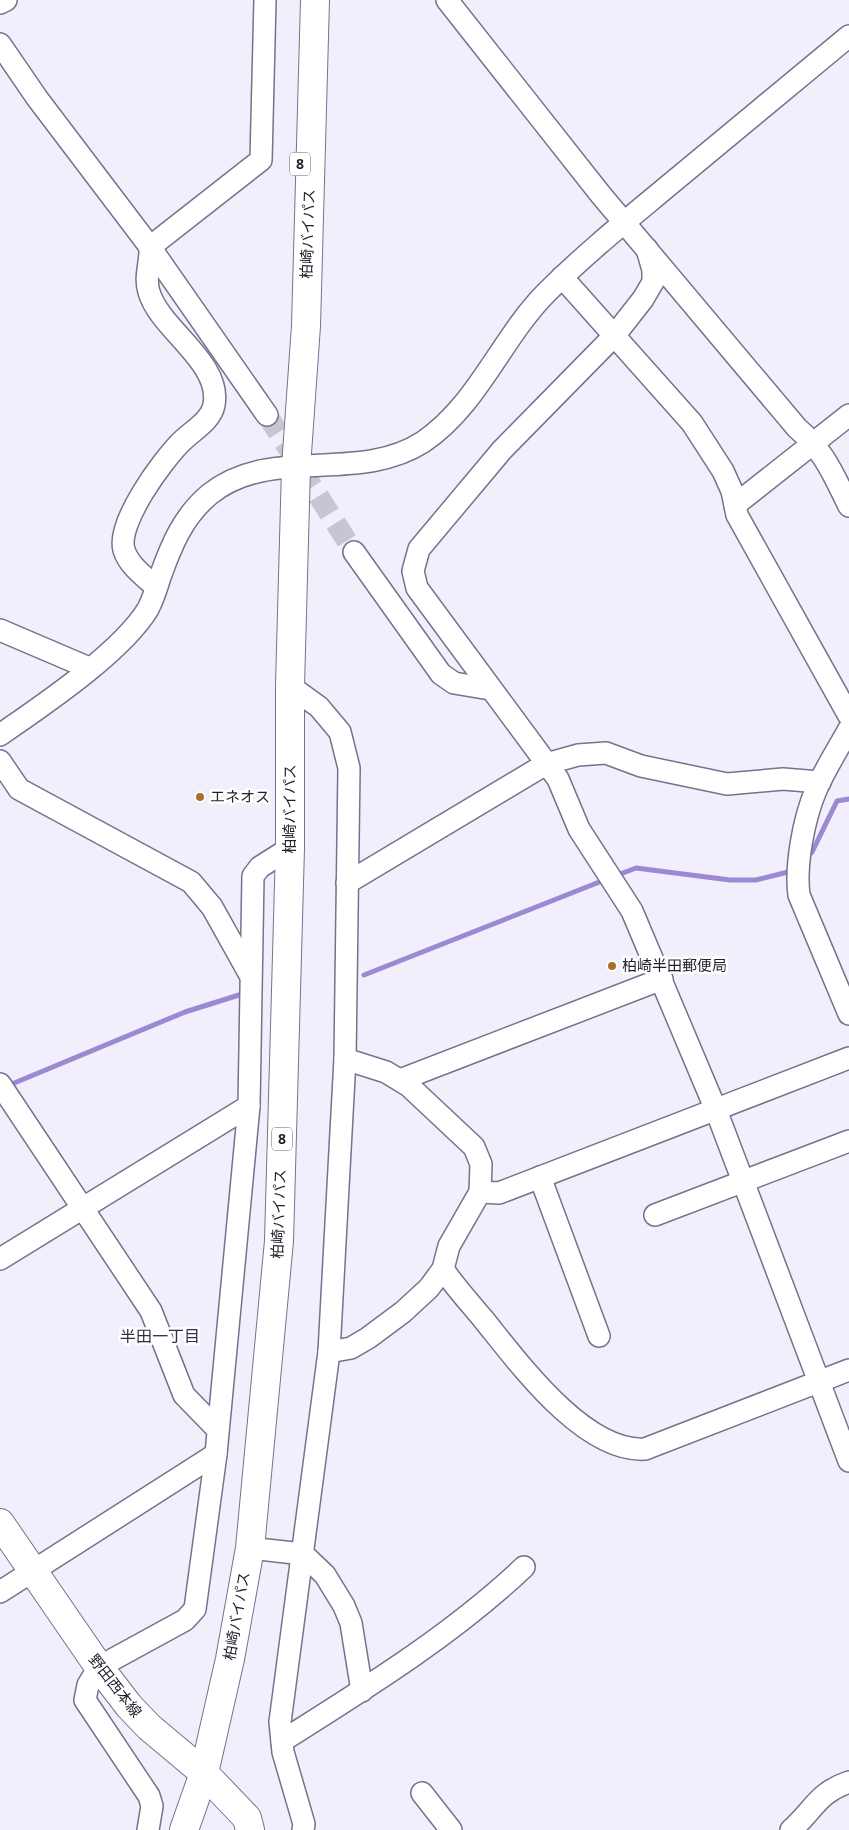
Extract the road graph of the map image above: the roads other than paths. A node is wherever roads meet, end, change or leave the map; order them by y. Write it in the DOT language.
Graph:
graph roads {
  1 [pos="6,0"];
  2 [pos="265,0"];
  3 [pos="303,0"];
  4 [pos="316,0"];
  5 [pos="447,0"];
  6 [pos="0,3"];
  7 [pos="847,43"];
  8 [pos="0,44"];
  9 [pos="625,222"];
  10 [pos="150,247"];
  11 [pos="647,249"];
  12 [pos="562,277"];
  13 [pos="301,327"];
  14 [pos="614,336"];
  15 [pos="267,415"];
  16 [pos="849,416"];
  17 [pos="815,443"];
  18 [pos="296,467"];
  19 [pos="734,505"];
  20 [pos="849,506"];
  21 [pos="354,552"];
  22 [pos="156,587"];
  23 [pos="0,630"];
  24 [pos="89,668"];
  25 [pos="290,686"];
  26 [pos="490,689"];
  27 [pos="849,716"];
  28 [pos="849,729"];
  29 [pos="0,735"];
  30 [pos="0,760"];
  31 [pos="546,764"];
  32 [pos="820,782"];
  33 [pos="290,848"];
  34 [pos="347,883"];
  35 [pos="250,975"];
  36 [pos="662,979"];
  37 [pos="849,1014"];
  38 [pos="849,1058"];
  39 [pos="345,1060"];
  40 [pos="400,1080"];
  41 [pos="6,1093"];
  42 [pos="249,1106"];
  43 [pos="716,1110"];
  44 [pos="849,1141"];
  45 [pos="540,1177"];
  46 [pos="743,1182"];
  47 [pos="480,1192"];
  48 [pos="83,1208"];
  49 [pos="655,1215"];
  50 [pos="0,1259"];
  51 [pos="443,1270"];
  52 [pos="599,1336"];
  53 [pos="329,1352"];
  54 [pos="849,1370"];
  55 [pos="819,1382"];
  56 [pos="218,1430"];
  57 [pos="216,1454"];
  58 [pos="849,1461"];
  59 [pos="0,1523"];
  60 [pos="250,1548"];
  61 [pos="303,1554"];
  62 [pos="524,1567"];
  63 [pos="32,1572"];
  64 [pos="0,1592"];
  65 [pos="99,1667"];
  66 [pos="362,1691"];
  67 [pos="282,1741"];
  68 [pos="204,1773"];
  69 [pos="849,1782"];
  70 [pos="422,1793"];
  71 [pos="148,1830"];
  72 [pos="184,1830"];
  73 [pos="250,1830"];
  74 [pos="303,1830"];
  75 [pos="451,1830"];
  76 [pos="791,1830"];
  1 -- 6 [label="street"];
  2 -- 10 [label="street"];
  3 -- 13 [label="main road, 柏崎バイパス / 8"];
  4 -- 13 [label="main road, 柏崎バイパス / 8"];
  5 -- 9 [label="street"];
  7 -- 9 [label="street"];
  8 -- 10 [label="street"];
  9 -- 11 [label="street"];
  9 -- 12 [label="street"];
  10 -- 15 [label="street"];
  10 -- 22 [label="street"];
  11 -- 14 [label="street"];
  11 -- 17 [label="street"];
  12 -- 14 [label="street"];
  12 -- 18 [label="street"];
  13 -- 18 [label="main road, 柏崎バイパス / 8"];
  14 -- 19 [label="street"];
  14 -- 26 [label="street"];
  16 -- 17 [label="street"];
  17 -- 19 [label="street"];
  17 -- 20 [label="street"];
  18 -- 22 [label="street"];
  18 -- 25 [label="main road, 柏崎バイパス / 8"];
  19 -- 27 [label="street"];
  21 -- 26 [label="street"];
  22 -- 24 [label="street"];
  23 -- 24 [label="street"];
  24 -- 29 [label="street"];
  25 -- 33 [label="main road, 柏崎バイパス / 8"];
  25 -- 34 [label="street"];
  26 -- 31 [label="street"];
  28 -- 32 [label="street"];
  30 -- 35 [label="street"];
  31 -- 32 [label="street"];
  31 -- 34 [label="street"];
  31 -- 36 [label="street"];
  32 -- 37 [label="street"];
  33 -- 35 [label="street"];
  33 -- 60 [label="main road, 柏崎バイパス / 8"];
  34 -- 39 [label="street"];
  35 -- 42 [label="street"];
  36 -- 40 [label="street"];
  36 -- 43 [label="street"];
  38 -- 43 [label="street"];
  39 -- 40 [label="street"];
  39 -- 53 [label="street"];
  40 -- 47 [label="street"];
  41 -- 48 [label="street"];
  42 -- 48 [label="street"];
  42 -- 56 [label="street"];
  43 -- 45 [label="street"];
  43 -- 46 [label="street"];
  44 -- 46 [label="street"];
  45 -- 47 [label="street"];
  45 -- 52 [label="street"];
  46 -- 49 [label="street"];
  46 -- 55 [label="street"];
  47 -- 51 [label="street"];
  48 -- 50 [label="street"];
  48 -- 56 [label="street"];
  51 -- 53 [label="street"];
  51 -- 55 [label="street"];
  53 -- 61 [label="street"];
  54 -- 55 [label="street"];
  55 -- 58 [label="street"];
  56 -- 57 [label="street"];
  57 -- 63 [label="street"];
  57 -- 65 [label="street"];
  59 -- 63 [label="main road, 野田西本線"];
  60 -- 61 [label="street"];
  60 -- 68 [label="main road, 柏崎バイパス / 8"];
  61 -- 66 [label="street"];
  61 -- 67 [label="street"];
  62 -- 66 [label="street"];
  63 -- 64 [label="street"];
  63 -- 65 [label="main road, 野田西本線"];
  65 -- 68 [label="main road, 野田西本線"];
  65 -- 71 [label="street"];
  66 -- 67 [label="street"];
  67 -- 74 [label="street"];
  68 -- 72 [label="main road, 柏崎バイパス / 8"];
  68 -- 73 [label="main road, 野田西本線"];
  69 -- 76 [label="street"];
  70 -- 75 [label="street"];
}
